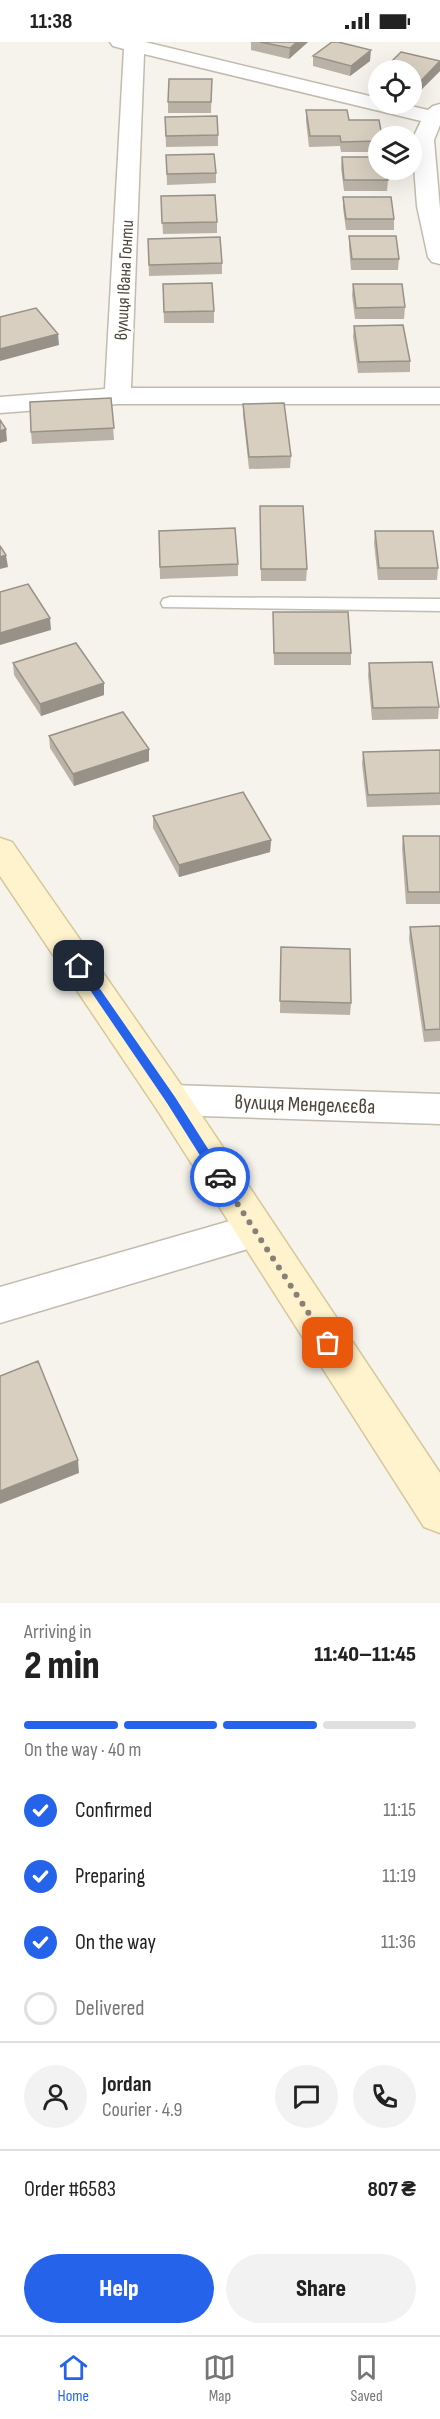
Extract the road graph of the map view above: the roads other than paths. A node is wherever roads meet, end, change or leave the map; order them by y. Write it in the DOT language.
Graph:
graph roads {
  1 [pos="127,44"];
  2 [pos="438,116"];
  3 [pos="440,257"];
  4 [pos="118,396"];
  5 [pos="440,396"];
  6 [pos="0,405"];
  7 [pos="170,603"];
  8 [pos="440,605"];
  9 [pos="0,850"];
  10 [pos="171,1100"];
  11 [pos="440,1108"];
  12 [pos="254,1231"];
  13 [pos="0,1305"];
  14 [pos="440,1512"];
  1 -- 2 [label="street"];
  1 -- 4 [label="street, вулиця Івана Гонти"];
  2 -- 3 [label="street"];
  4 -- 5 [label="street"];
  4 -- 6 [label="street"];
  7 -- 8 [label="lane"];
  9 -- 10 [label="street"];
  10 -- 11 [label="street, вулиця Менделєєва"];
  10 -- 12 [label="street"];
  12 -- 13 [label="street"];
  12 -- 14 [label="street"];
}
